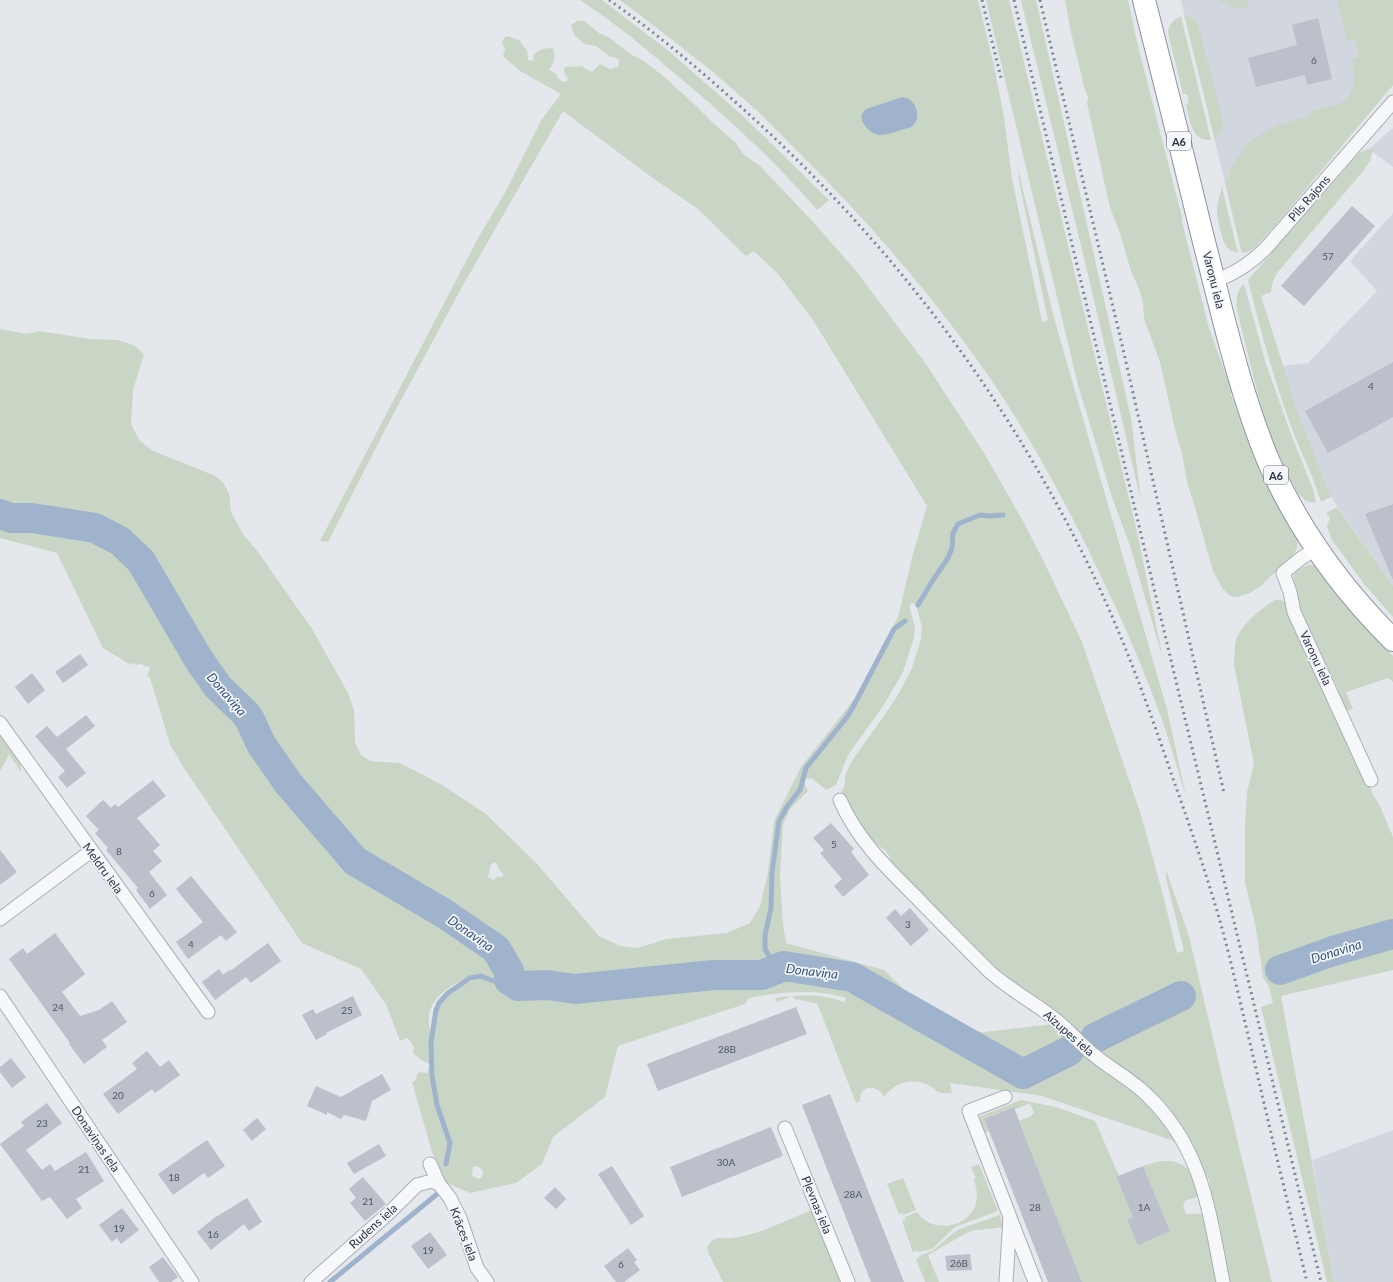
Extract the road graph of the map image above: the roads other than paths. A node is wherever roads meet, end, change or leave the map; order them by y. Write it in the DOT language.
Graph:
graph roads {
  1 [pos="1144,0"];
  2 [pos="1393,102"];
  3 [pos="1214,281"];
  4 [pos="1317,548"];
  5 [pos="1393,640"];
  6 [pos="0,723"];
  7 [pos="1371,780"];
  8 [pos="840,800"];
  9 [pos="91,851"];
  10 [pos="0,919"];
  11 [pos="0,996"];
  12 [pos="208,1012"];
  13 [pos="1005,1097"];
  14 [pos="785,1128"];
  15 [pos="430,1164"];
  16 [pos="439,1184"];
  17 [pos="1010,1217"];
  18 [pos="192,1282"];
  19 [pos="311,1282"];
  20 [pos="487,1282"];
  21 [pos="848,1282"];
  22 [pos="1006,1282"];
  23 [pos="1035,1282"];
  24 [pos="1223,1282"];
  1 -- 3 [label="highway, Varoņu iela / A6"];
  2 -- 3 [label="street, Pils Rajons"];
  3 -- 4 [label="highway, Varoņu iela / A6"];
  4 -- 5 [label="highway, Varoņu iela / A6"];
  4 -- 7 [label="street, Varoņu iela"];
  6 -- 9 [label="street, Meldru iela"];
  8 -- 24 [label="street, Aizupes iela"];
  9 -- 10 [label="street"];
  9 -- 12 [label="street, Meldru iela"];
  11 -- 18 [label="street, Donaviņas iela"];
  13 -- 17 [label="street"];
  14 -- 21 [label="street, Pļevnas iela"];
  15 -- 16 [label="street, Krāces iela"];
  16 -- 19 [label="street, Rudens iela"];
  16 -- 20 [label="street, Krāces iela"];
  17 -- 22 [label="street"];
  17 -- 23 [label="street"];
}
